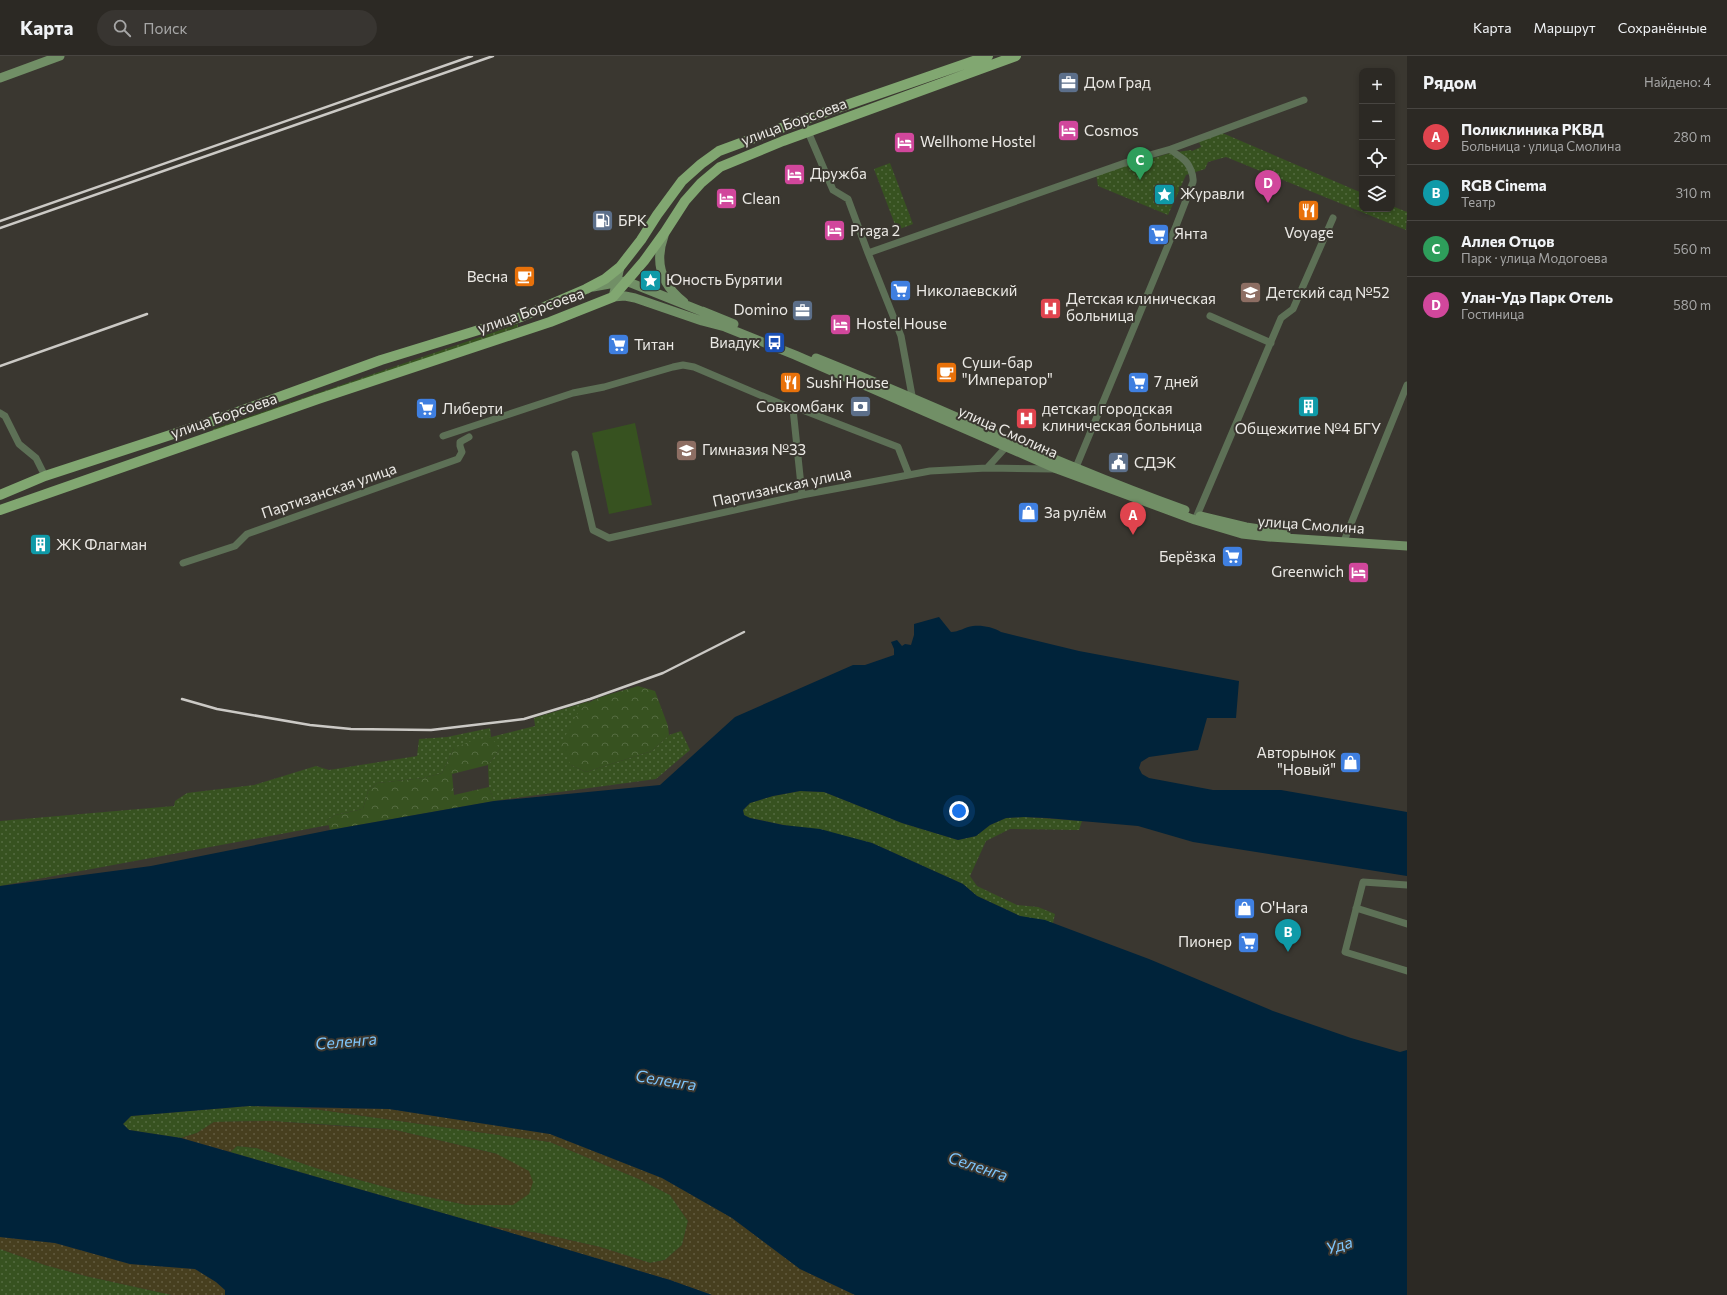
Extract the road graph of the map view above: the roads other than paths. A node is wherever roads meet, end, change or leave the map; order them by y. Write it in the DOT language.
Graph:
graph roads {
  1 [pos="60,56"];
  2 [pos="988,56"];
  3 [pos="1016,56"];
  4 [pos="0,78"];
  5 [pos="1304,100"];
  6 [pos="803,120"];
  7 [pos="809,133"];
  8 [pos="1172,151"];
  9 [pos="1332,218"];
  10 [pos="665,232"];
  11 [pos="868,253"];
  12 [pos="620,267"];
  13 [pos="621,282"];
  14 [pos="586,289"];
  15 [pos="613,297"];
  16 [pos="690,306"];
  17 [pos="702,311"];
  18 [pos="1210,316"];
  19 [pos="521,317"];
  20 [pos="725,327"];
  21 [pos="525,330"];
  22 [pos="1271,343"];
  23 [pos="1407,385"];
  24 [pos="914,403"];
  25 [pos="793,409"];
  26 [pos="0,413"];
  27 [pos="444,436"];
  28 [pos="469,437"];
  29 [pos="1006,447"];
  30 [pos="575,454"];
  31 [pos="987,468"];
  32 [pos="1057,469"];
  33 [pos="1074,472"];
  34 [pos="909,475"];
  35 [pos="44,476"];
  36 [pos="50,492"];
  37 [pos="0,495"];
  38 [pos="802,495"];
  39 [pos="0,510"];
  40 [pos="1196,518"];
  41 [pos="1345,538"];
  42 [pos="1407,540"];
  43 [pos="1407,546"];
  44 [pos="184,563"];
  45 [pos="1407,885"];
  46 [pos="1356,908"];
  47 [pos="1407,924"];
  48 [pos="1407,971"];
  1 -- 4 [label="main road"];
  2 -- 6 [label="main road, улица Борсоева"];
  3 -- 7 [label="main road, улица Борсоева"];
  5 -- 8 [label="street"];
  6 -- 7 [label="street"];
  6 -- 12 [label="main road, улица Борсоева"];
  7 -- 10 [label="main road, улица Борсоева"];
  7 -- 11 [label="street"];
  8 -- 11 [label="street"];
  8 -- 33 [label="street"];
  9 -- 22 [label="street"];
  10 -- 13 [label="main road, улица Борсоева"];
  10 -- 16 [label="main road"];
  11 -- 24 [label="street"];
  12 -- 13 [label="main road"];
  12 -- 14 [label="main road, улица Борсоева"];
  13 -- 14 [label="main road"];
  13 -- 15 [label="main road, улица Борсоева"];
  13 -- 16 [label="main road, улица Смолина"];
  14 -- 19 [label="main road, улица Борсоева"];
  15 -- 20 [label="main road, улица Смолина"];
  15 -- 21 [label="main road, улица Борсоева"];
  16 -- 17 [label="main road, улица Смолина"];
  17 -- 20 [label="main road, улица Смолина"];
  17 -- 24 [label="main road"];
  18 -- 22 [label="street"];
  19 -- 21 [label="main road"];
  19 -- 35 [label="main road, улица Борсоева"];
  20 -- 24 [label="main road, улица Смолина"];
  21 -- 36 [label="main road, улица Борсоева"];
  22 -- 40 [label="street"];
  23 -- 41 [label="street"];
  24 -- 29 [label="main road, улица Смолина"];
  24 -- 33 [label="main road"];
  25 -- 27 [label="street"];
  25 -- 34 [label="street"];
  25 -- 38 [label="street"];
  26 -- 35 [label="street"];
  28 -- 44 [label="street, Партизанская улица"];
  29 -- 31 [label="street"];
  29 -- 32 [label="main road, улица Смолина"];
  30 -- 38 [label="street, Партизанская улица"];
  31 -- 32 [label="street, Партизанская улица"];
  31 -- 34 [label="street, Партизанская улица"];
  32 -- 33 [label="main road, улица Смолина"];
  33 -- 40 [label="main road, улица Смолина"];
  34 -- 38 [label="street, Партизанская улица"];
  35 -- 36 [label="main road"];
  35 -- 37 [label="main road, улица Борсоева"];
  36 -- 39 [label="main road, улица Борсоева"];
  40 -- 41 [label="main road, улица Смолина"];
  41 -- 42 [label="main road"];
  41 -- 43 [label="main road, улица Смолина"];
  45 -- 46 [label="street"];
  46 -- 47 [label="street"];
  46 -- 48 [label="street"];
}
